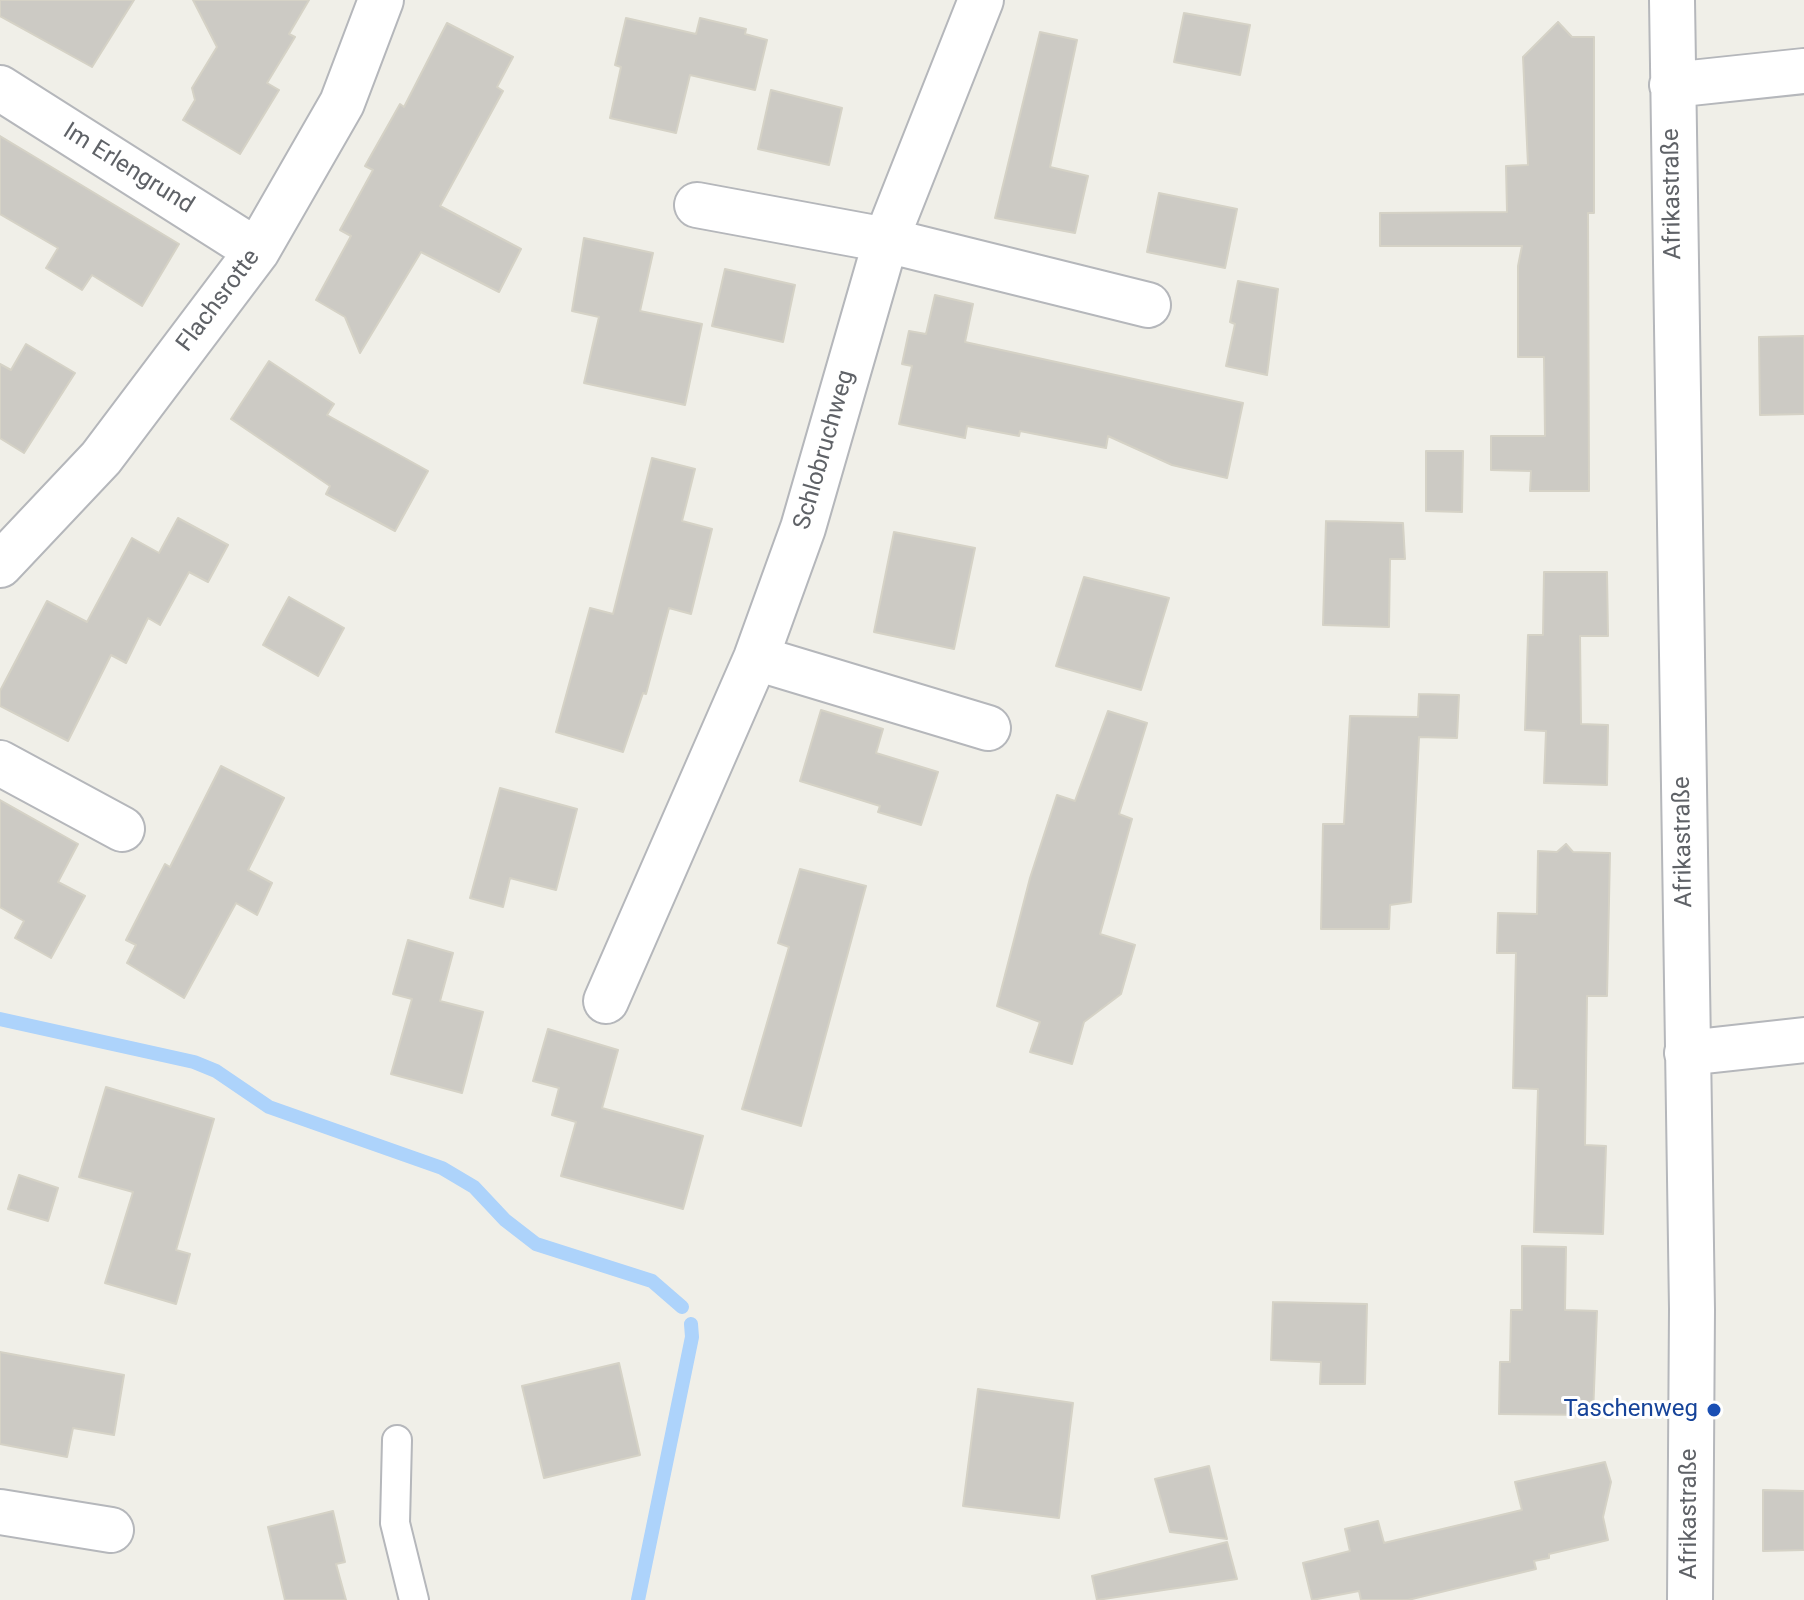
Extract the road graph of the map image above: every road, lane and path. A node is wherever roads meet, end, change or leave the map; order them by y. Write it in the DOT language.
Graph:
graph roads {
  1 [pos="381,0"];
  2 [pos="981,0"];
  3 [pos="1672,0"];
  4 [pos="1804,71"];
  5 [pos="1672,85"];
  6 [pos="0,88"];
  7 [pos="697,205"];
  8 [pos="886,240"];
  9 [pos="257,251"];
  10 [pos="1148,305"];
  11 [pos="0,565"];
  12 [pos="756,658"];
  13 [pos="988,728"];
  14 [pos="0,763"];
  15 [pos="122,829"];
  16 [pos="606,1001"];
  17 [pos="1804,1040"];
  18 [pos="1687,1053"];
  19 [pos="397,1440"];
  20 [pos="0,1512"];
  21 [pos="111,1530"];
  22 [pos="414,1600"];
  23 [pos="1689,1600"];
  1 -- 9 [label="street, Flachsrotte"];
  2 -- 8 [label="street, Schlobruchweg"];
  3 -- 5 [label="street, Afrikastraße"];
  4 -- 5 [label="street"];
  5 -- 18 [label="street, Afrikastraße"];
  6 -- 9 [label="street, Im Erlengrund"];
  7 -- 8 [label="street"];
  8 -- 10 [label="street"];
  8 -- 12 [label="street, Schlobruchweg"];
  9 -- 11 [label="street, Flachsrotte"];
  12 -- 13 [label="street"];
  12 -- 16 [label="street, Schlobruchweg"];
  14 -- 15 [label="street"];
  17 -- 18 [label="street"];
  18 -- 23 [label="street, Afrikastraße"];
  19 -- 22 [label="lane"];
  20 -- 21 [label="street"];
}
